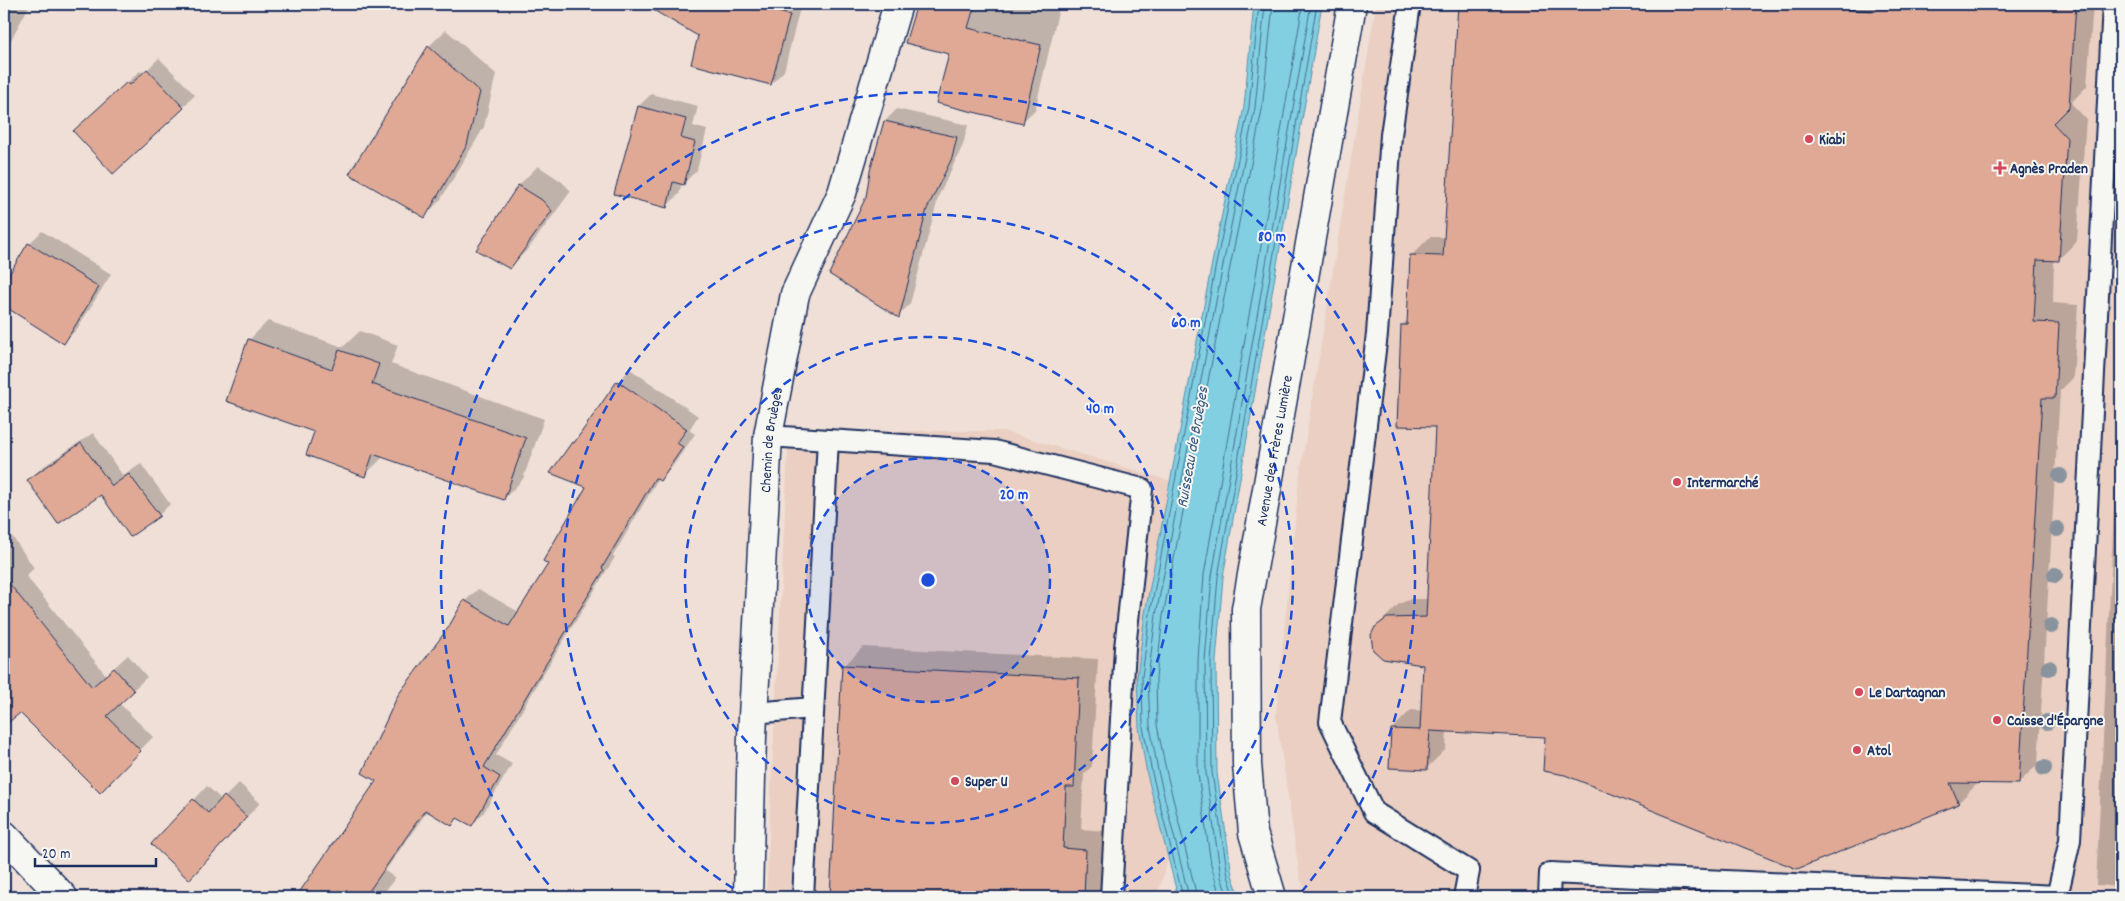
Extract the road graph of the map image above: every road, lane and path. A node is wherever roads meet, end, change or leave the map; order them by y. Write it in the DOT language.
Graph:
graph roads {
  1 [pos="898,4"];
  2 [pos="1352,4"];
  3 [pos="1410,4"];
  4 [pos="2113,4"];
  5 [pos="768,436"];
  6 [pos="828,440"];
  7 [pos="813,708"];
  8 [pos="753,713"];
  9 [pos="4,835"];
  10 [pos="1801,891"];
  11 [pos="63,897"];
  12 [pos="748,897"];
  13 [pos="803,897"];
  14 [pos="1111,897"];
  15 [pos="1272,897"];
  16 [pos="1464,897"];
  17 [pos="1549,897"];
  18 [pos="2057,897"];
  1 -- 5 [label="street, Chemin de Bruèges"];
  2 -- 15 [label="street, Avenue des Frères Lumière"];
  3 -- 16 [label="lane"];
  4 -- 18 [label="lane"];
  5 -- 6 [label="lane"];
  5 -- 8 [label="street, Chemin de Bruèges"];
  6 -- 7 [label="lane"];
  6 -- 14 [label="lane"];
  7 -- 8 [label="lane"];
  7 -- 13 [label="lane"];
  8 -- 12 [label="street, Chemin de Bruèges"];
  9 -- 11 [label="street"];
  10 -- 17 [label="lane"];
  10 -- 18 [label="lane"];
}
